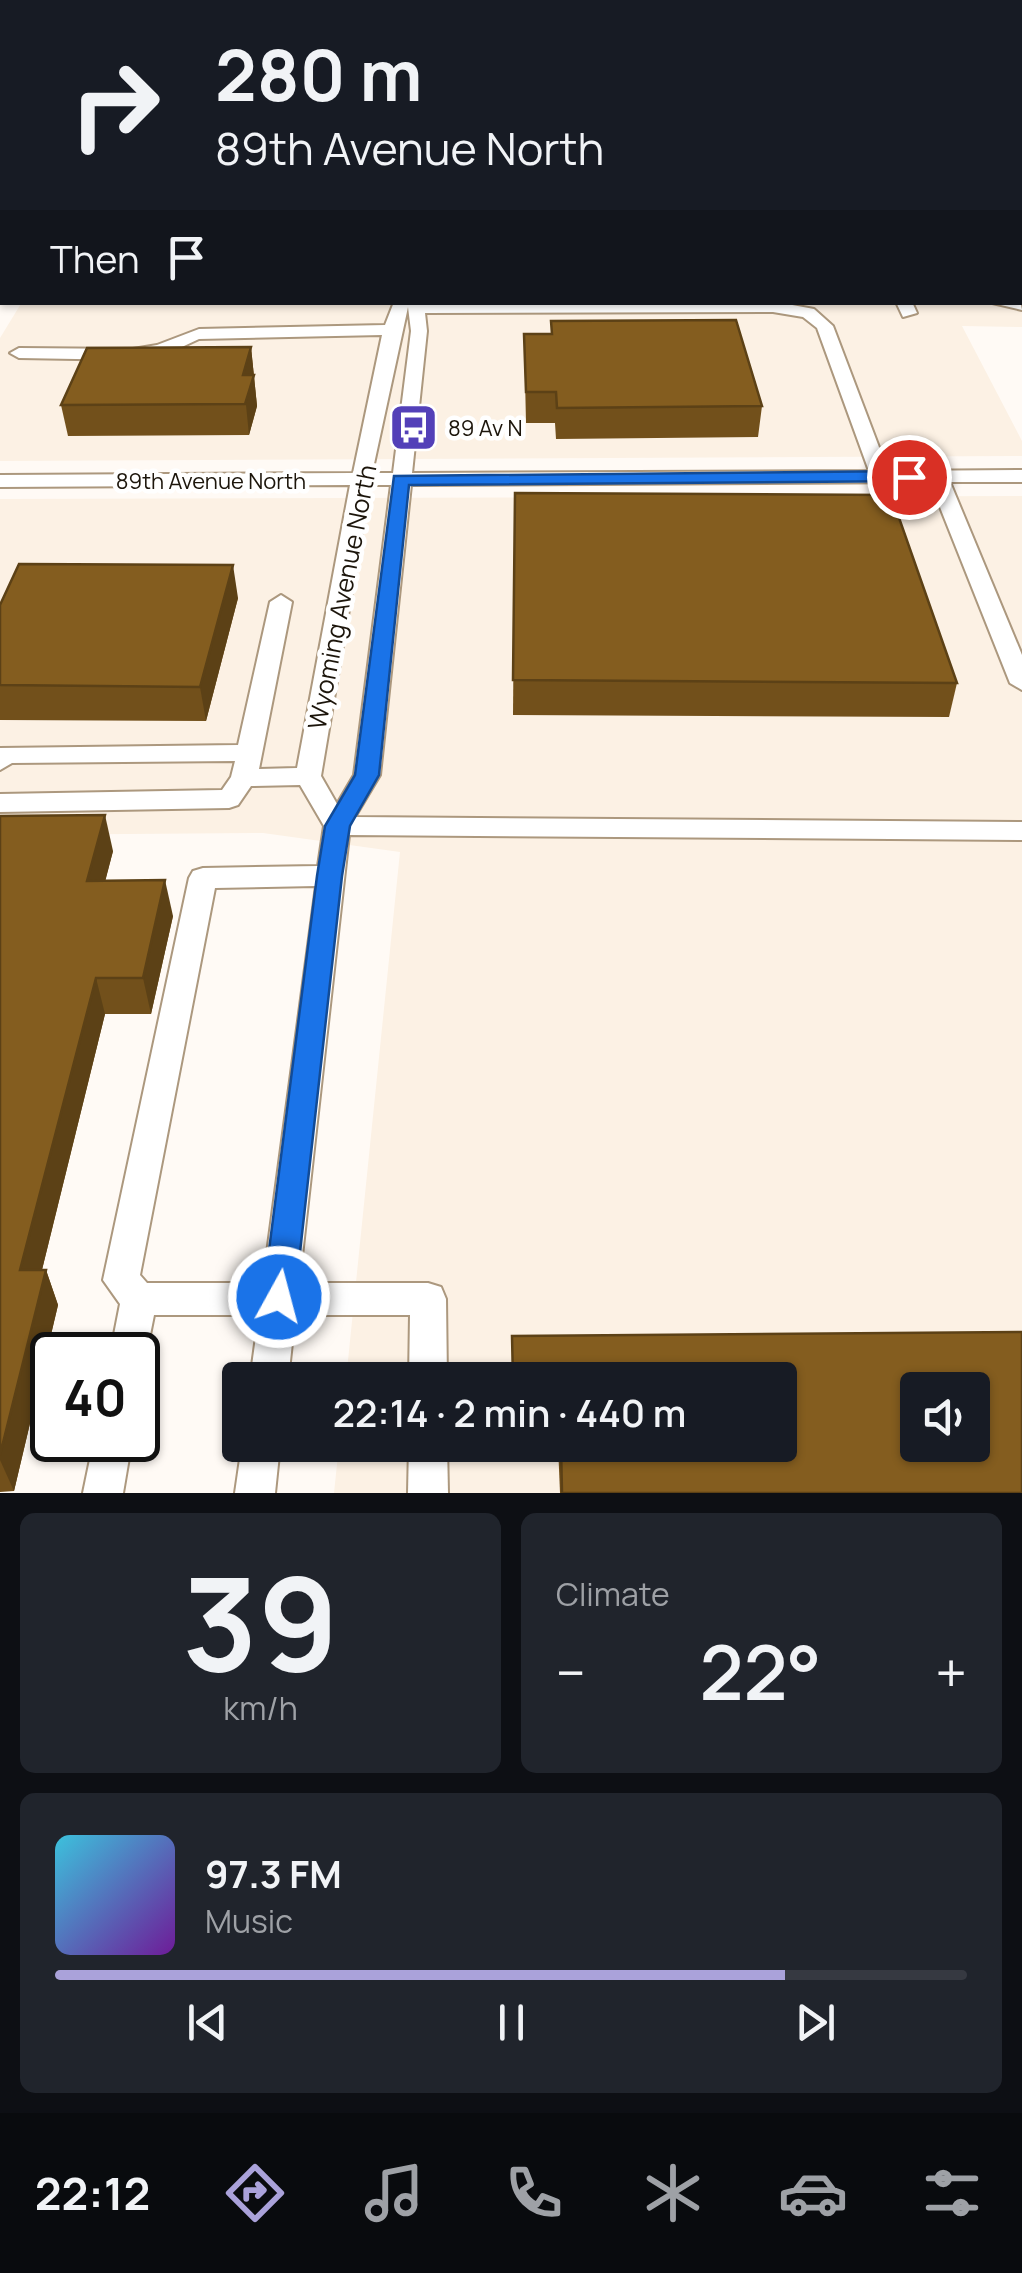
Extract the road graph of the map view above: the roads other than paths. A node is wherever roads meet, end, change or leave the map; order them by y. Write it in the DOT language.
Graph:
graph roads {
  1 [pos="411,305"];
  2 [pos="412,305"];
  3 [pos="477,305"];
  4 [pos="392,330"];
  5 [pos="19,353"];
  6 [pos="1022,476"];
  7 [pos="881,477"];
  8 [pos="938,477"];
  9 [pos="362,480"];
  10 [pos="401,480"];
  11 [pos="0,482"];
  12 [pos="281,602"];
  13 [pos="1022,683"];
  14 [pos="0,762"];
  15 [pos="246,765"];
  16 [pos="308,776"];
  17 [pos="0,803"];
  18 [pos="338,826"];
  19 [pos="1022,831"];
  20 [pos="330,876"];
  21 [pos="279,1297"];
  22 [pos="139,1298"];
  23 [pos="132,1332"];
  24 [pos="271,1362"];
  25 [pos="428,1362"];
  26 [pos="108,1462"];
  27 [pos="259,1462"];
  28 [pos="428,1462"];
  29 [pos="103,1493"];
  30 [pos="255,1493"];
  31 [pos="428,1493"];
  1 -- 4 [label="street, Wyoming Avenue North"];
  2 -- 10 [label="street, Wyoming Avenue North"];
  3 -- 7 [label="street"];
  4 -- 5 [label="street"];
  4 -- 9 [label="street, Wyoming Avenue North"];
  6 -- 8 [label="street, 89th Avenue North"];
  7 -- 8 [label="street, 89th Avenue North"];
  7 -- 10 [label="street, 89th Avenue North"];
  8 -- 13 [label="street"];
  9 -- 10 [label="street, 89th Avenue North"];
  9 -- 11 [label="street, 89th Avenue North"];
  9 -- 16 [label="street, Wyoming Avenue North"];
  10 -- 18 [label="street, Wyoming Avenue North"];
  12 -- 15 [label="street"];
  14 -- 15 [label="street"];
  15 -- 16 [label="street"];
  15 -- 17 [label="street"];
  16 -- 18 [label="street"];
  18 -- 19 [label="street"];
  18 -- 20 [label="street, Wyoming Avenue North"];
  20 -- 21 [label="street, Wyoming Avenue North"];
  20 -- 22 [label="street"];
  21 -- 22 [label="street"];
  21 -- 24 [label="street, Wyoming Avenue North"];
  21 -- 25 [label="street"];
  22 -- 23 [label="street"];
  26 -- 29 [label="street"];
  27 -- 30 [label="street"];
  28 -- 31 [label="street"];
}
